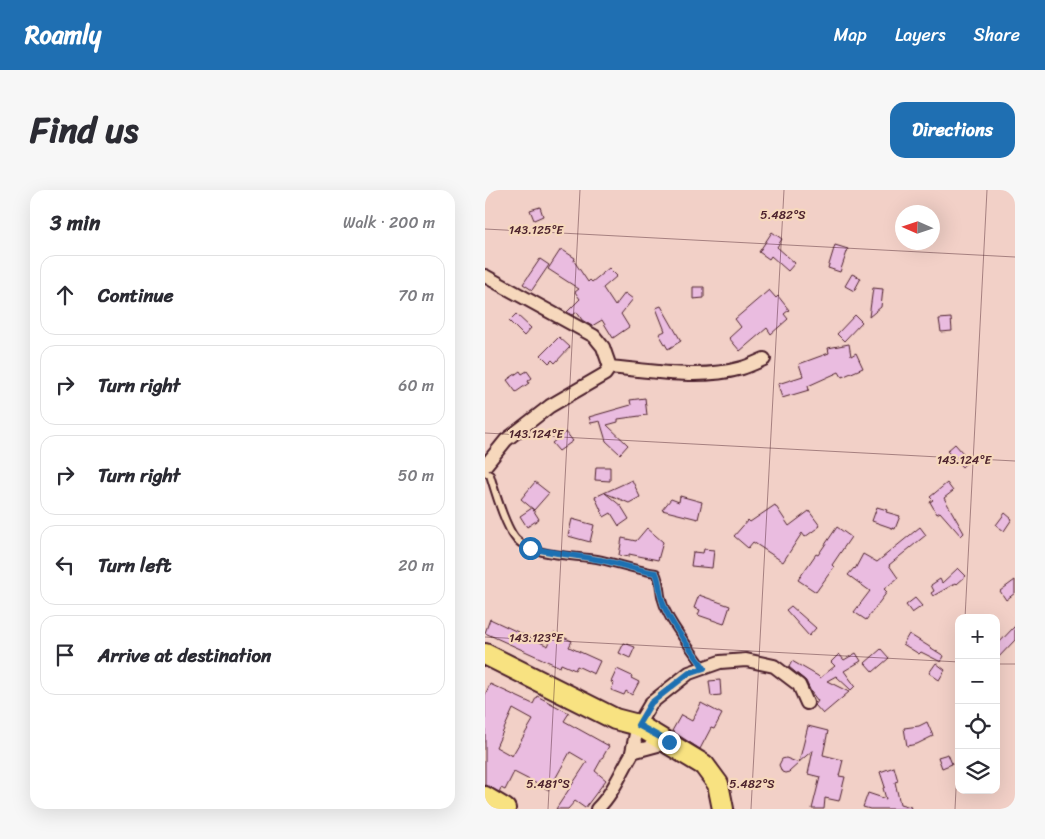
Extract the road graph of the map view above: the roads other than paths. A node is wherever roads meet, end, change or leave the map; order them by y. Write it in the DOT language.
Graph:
graph roads {
  1 [pos="485,276"];
  2 [pos="764,359"];
  3 [pos="610,367"];
  4 [pos="485,466"];
  5 [pos="485,472"];
  6 [pos="485,654"];
  7 [pos="704,668"];
  8 [pos="807,703"];
  9 [pos="643,728"];
  10 [pos="669,742"];
  11 [pos="633,752"];
  12 [pos="485,796"];
  13 [pos="601,807"];
  14 [pos="505,809"];
  15 [pos="723,809"];
  1 -- 3 [label="street"];
  2 -- 3 [label="street"];
  3 -- 4 [label="street"];
  5 -- 7 [label="lane"];
  6 -- 9 [label="main road"];
  7 -- 8 [label="street"];
  7 -- 9 [label="street"];
  9 -- 10 [label="main road"];
  9 -- 11 [label="street"];
  10 -- 11 [label="street"];
  10 -- 15 [label="main road"];
  11 -- 13 [label="street"];
  12 -- 14 [label="main road"];
}
